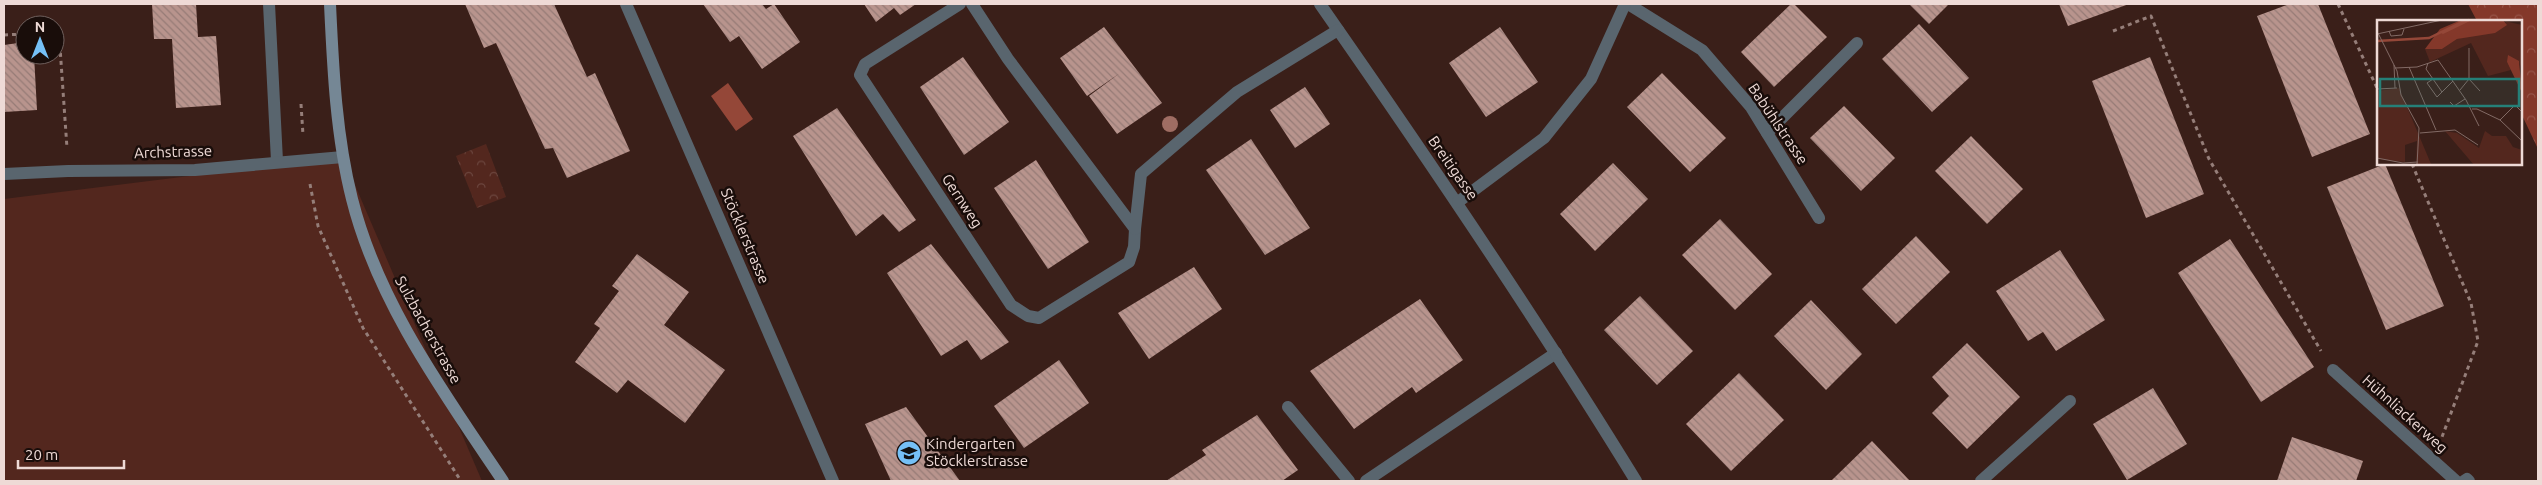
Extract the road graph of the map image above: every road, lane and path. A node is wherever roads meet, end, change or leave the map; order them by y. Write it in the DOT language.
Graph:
graph roads {
  1 [pos="269,4"];
  2 [pos="330,4"];
  3 [pos="626,4"];
  4 [pos="960,4"];
  5 [pos="972,4"];
  6 [pos="1320,4"];
  7 [pos="1626,4"];
  8 [pos="2338,4"];
  9 [pos="1338,30"];
  10 [pos="2113,31"];
  11 [pos="1857,43"];
  12 [pos="61,65"];
  13 [pos="2377,88"];
  14 [pos="1767,132"];
  15 [pos="344,157"];
  16 [pos="277,161"];
  17 [pos="2412,165"];
  18 [pos="68,171"];
  19 [pos="4,174"];
  20 [pos="1458,202"];
  21 [pos="1819,218"];
  22 [pos="1135,229"];
  23 [pos="1556,353"];
  24 [pos="2333,370"];
  25 [pos="2070,402"];
  26 [pos="1288,407"];
  27 [pos="2433,461"];
  28 [pos="503,481"];
  29 [pos="833,481"];
  30 [pos="1349,481"];
  31 [pos="1366,481"];
  32 [pos="1636,481"];
  33 [pos="1981,481"];
  34 [pos="2456,481"];
  35 [pos="2464,481"];
  36 [pos="2469,481"];
  1 -- 16 [label="street"];
  2 -- 15 [label="street, Sulzbacherstrasse"];
  3 -- 29 [label="street, Stöcklerstrasse"];
  4 -- 22 [label="street, Gernweg"];
  5 -- 22 [label="street"];
  6 -- 9 [label="street, Breitigasse"];
  7 -- 14 [label="street, Babühlstrasse"];
  7 -- 20 [label="street, Babühlstrasse"];
  8 -- 13 [label="path"];
  9 -- 20 [label="street, Breitigasse"];
  9 -- 22 [label="street, Gernweg"];
  10 -- 24 [label="path"];
  11 -- 14 [label="street"];
  12 -- 18 [label="path"];
  14 -- 21 [label="street, Babühlstrasse"];
  15 -- 16 [label="street, Archstrasse"];
  15 -- 28 [label="street, Sulzbacherstrasse"];
  16 -- 18 [label="street, Archstrasse"];
  17 -- 27 [label="path"];
  18 -- 19 [label="street, Archstrasse"];
  20 -- 23 [label="street, Breitigasse"];
  23 -- 31 [label="street"];
  23 -- 32 [label="street, Breitigasse"];
  24 -- 27 [label="street, Hühnliackerweg"];
  25 -- 33 [label="street"];
  26 -- 30 [label="street"];
  27 -- 34 [label="street, Hühnliackerweg"];
  35 -- 36 [label="street"];
}
